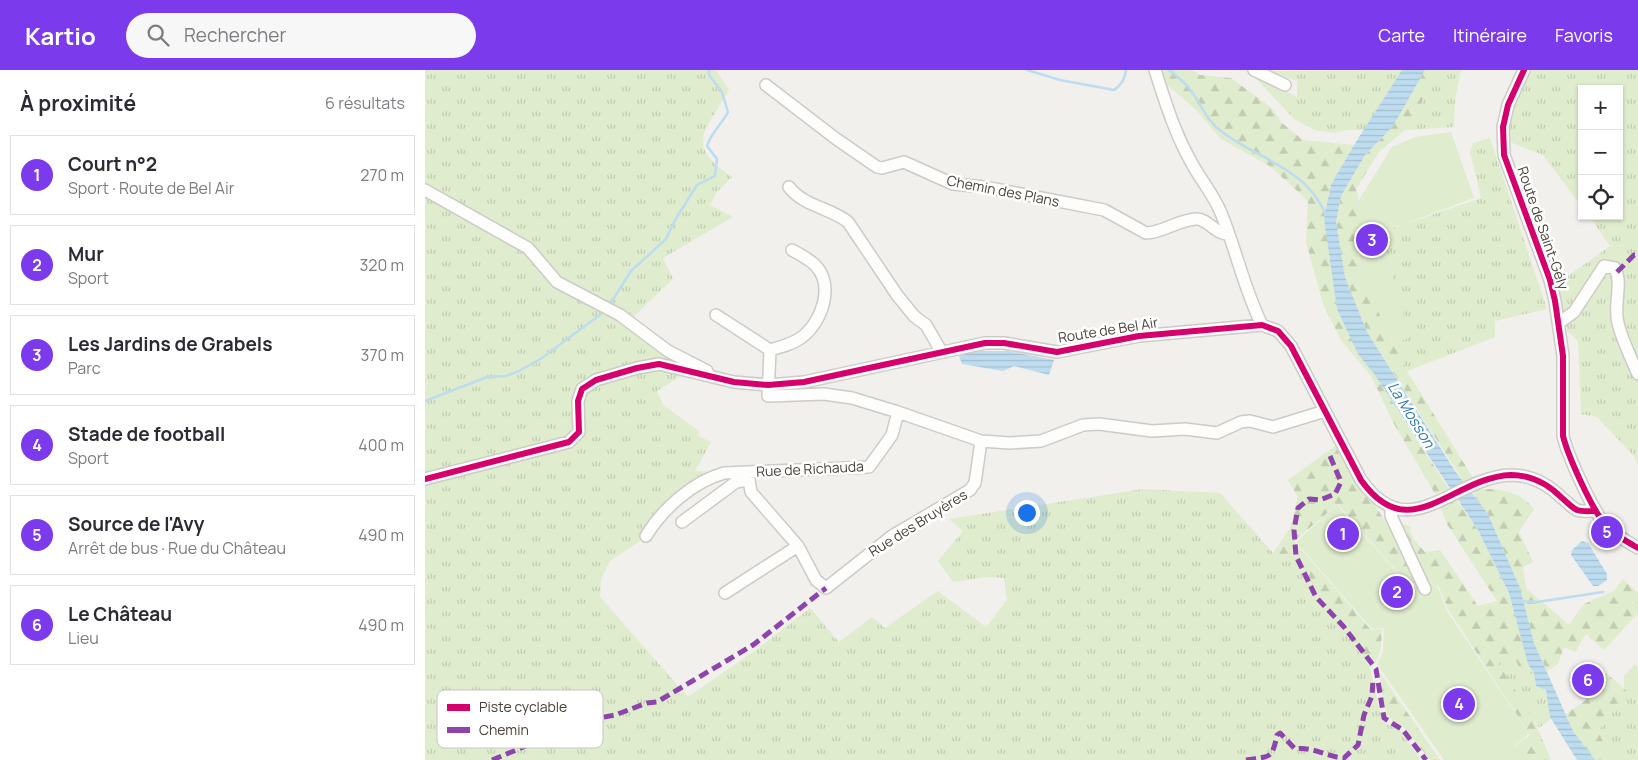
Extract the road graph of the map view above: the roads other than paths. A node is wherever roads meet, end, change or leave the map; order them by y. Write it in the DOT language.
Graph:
graph roads {
  1 [pos="1155,70"];
  2 [pos="1254,70"];
  3 [pos="1524,70"];
  4 [pos="766,85"];
  5 [pos="1285,85"];
  6 [pos="789,187"];
  7 [pos="425,190"];
  8 [pos="1229,234"];
  9 [pos="792,250"];
  10 [pos="716,315"];
  11 [pos="1559,322"];
  12 [pos="1262,324"];
  13 [pos="770,350"];
  14 [pos="941,351"];
  15 [pos="1638,374"];
  16 [pos="714,376"];
  17 [pos="768,384"];
  18 [pos="1325,411"];
  19 [pos="898,412"];
  20 [pos="981,440"];
  21 [pos="748,476"];
  22 [pos="425,479"];
  23 [pos="1394,509"];
  24 [pos="1596,511"];
  25 [pos="682,522"];
  26 [pos="645,536"];
  27 [pos="798,546"];
  28 [pos="1638,548"];
  29 [pos="826,588"];
  30 [pos="1425,589"];
  31 [pos="725,593"];
  1 -- 8 [label="street"];
  2 -- 5 [label="street"];
  3 -- 11 [label="street, Route de Saint-Gély"];
  4 -- 8 [label="street, Chemin des Plans"];
  6 -- 14 [label="street"];
  7 -- 16 [label="street"];
  8 -- 12 [label="street"];
  9 -- 13 [label="street"];
  10 -- 13 [label="street"];
  11 -- 15 [label="street"];
  11 -- 24 [label="street, Route de Saint-Gély"];
  12 -- 14 [label="street, Route de Bel Air"];
  12 -- 18 [label="street"];
  13 -- 17 [label="street"];
  14 -- 17 [label="street, Route de Bel Air"];
  16 -- 17 [label="street, Route de Bel Air"];
  16 -- 22 [label="street, Route de Bel Air"];
  17 -- 19 [label="street"];
  18 -- 20 [label="street"];
  18 -- 23 [label="street"];
  19 -- 20 [label="street"];
  19 -- 21 [label="street, Rue de Richauda"];
  20 -- 29 [label="street, Rue des Bruyères"];
  21 -- 25 [label="street"];
  21 -- 26 [label="street, Rue de Richauda"];
  21 -- 27 [label="street, Rue de Richauda"];
  23 -- 24 [label="street"];
  23 -- 30 [label="street"];
  24 -- 28 [label="street, Route de Saint-Gély"];
  27 -- 29 [label="street, Rue de Richauda"];
  27 -- 31 [label="street"];
}
